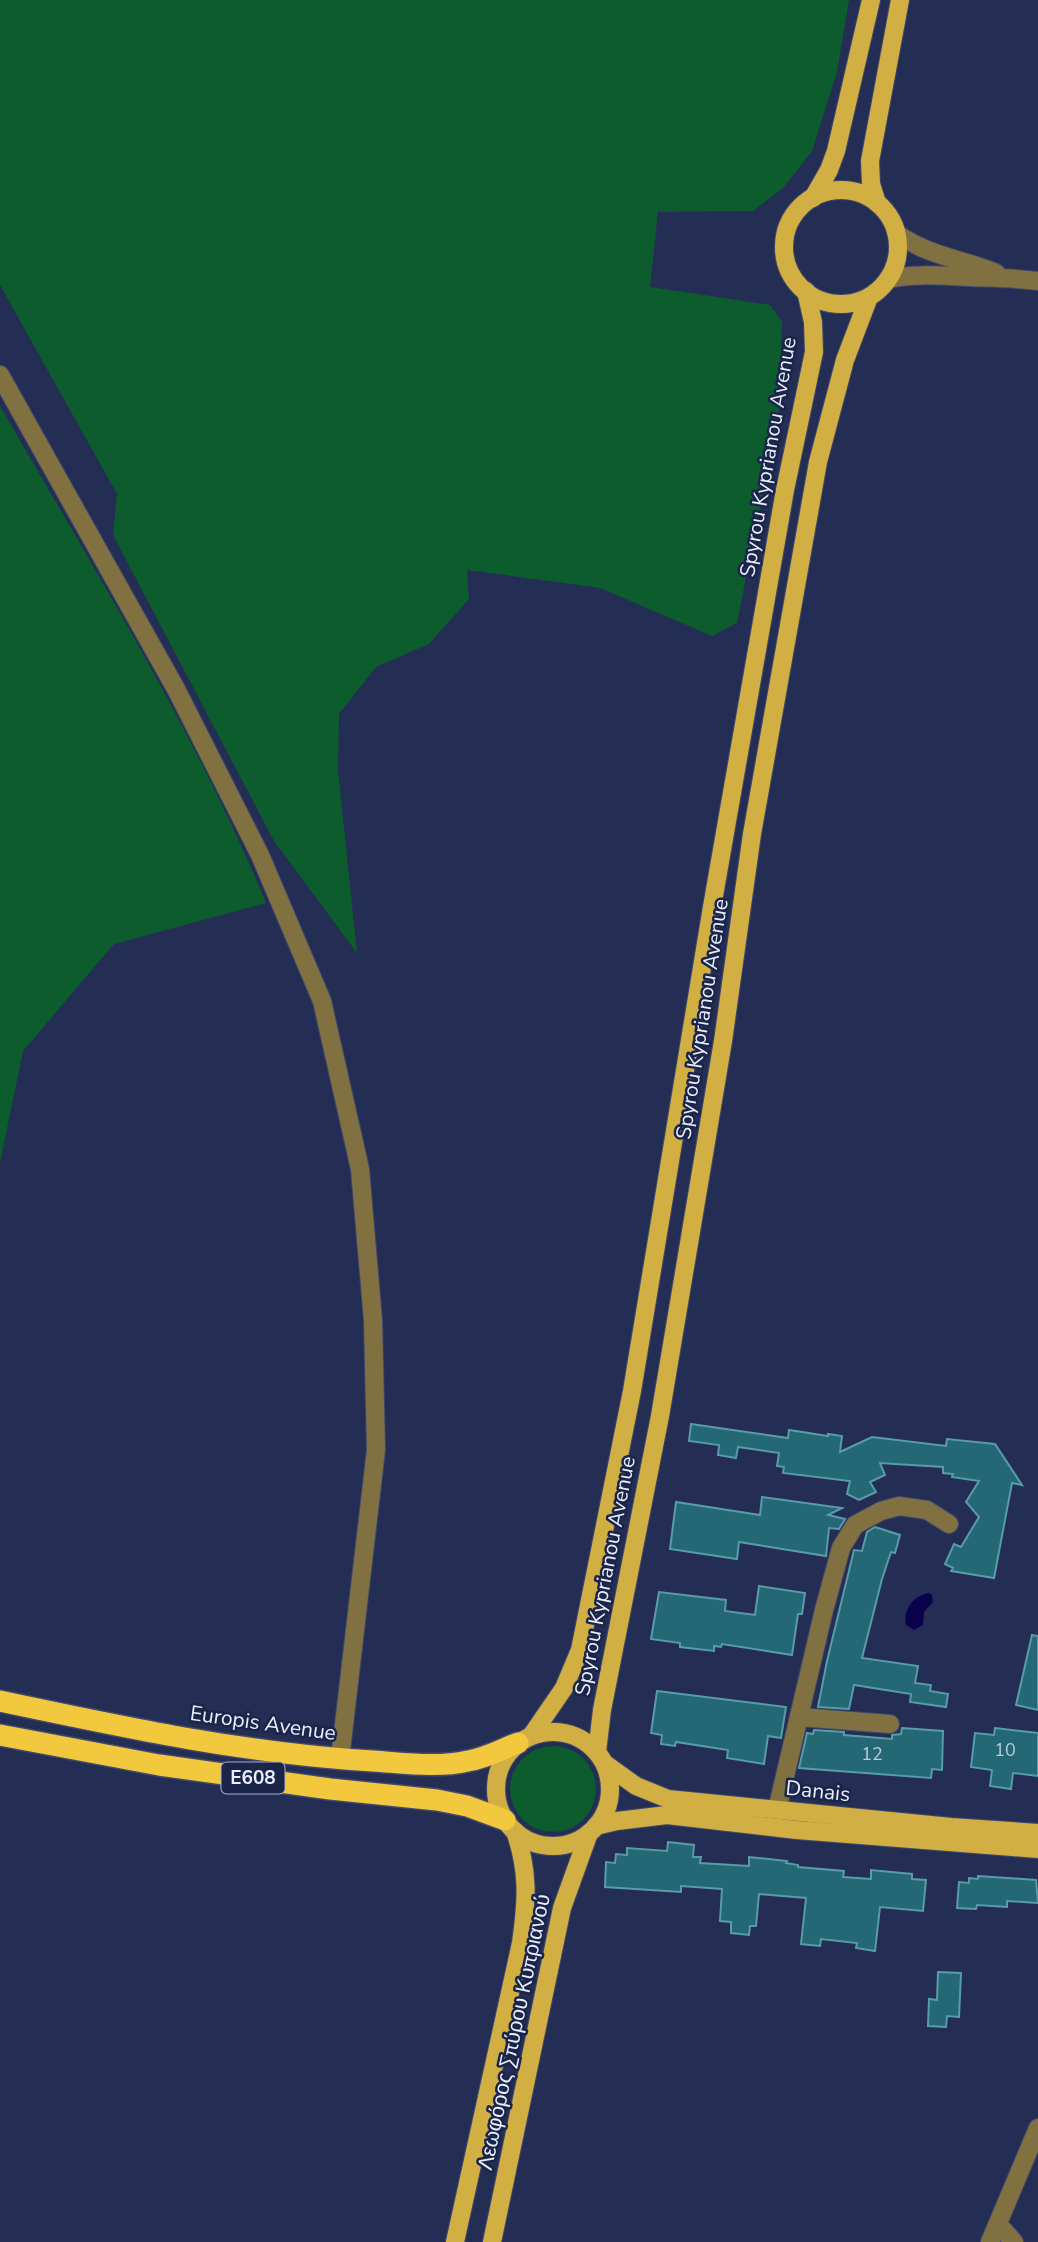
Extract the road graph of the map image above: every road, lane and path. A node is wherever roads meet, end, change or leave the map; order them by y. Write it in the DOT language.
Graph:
graph roads {
  1 [pos="872,0"];
  2 [pos="900,0"];
  3 [pos="813,198"];
  4 [pos="877,203"];
  5 [pos="896,233"];
  6 [pos="1006,277"];
  7 [pos="888,279"];
  8 [pos="1038,281"];
  9 [pos="806,291"];
  10 [pos="869,297"];
  11 [pos="0,375"];
  12 [pos="949,1524"];
  13 [pos="0,1701"];
  14 [pos="799,1717"];
  15 [pos="890,1724"];
  16 [pos="0,1735"];
  17 [pos="525,1739"];
  18 [pos="600,1757"];
  19 [pos="340,1759"];
  20 [pos="777,1810"];
  21 [pos="510,1826"];
  22 [pos="593,1830"];
  23 [pos="1038,1833"];
  24 [pos="1038,1849"];
  25 [pos="1038,2128"];
  26 [pos="998,2224"];
  27 [pos="455,2242"];
  28 [pos="492,2242"];
  29 [pos="990,2242"];
  30 [pos="1014,2242"];
  1 -- 3 [label="main road"];
  2 -- 4 [label="main road"];
  3 -- 4 [label="main road"];
  3 -- 9 [label="main road"];
  4 -- 5 [label="main road"];
  5 -- 6 [label="street"];
  5 -- 7 [label="main road"];
  6 -- 7 [label="street"];
  6 -- 8 [label="street"];
  7 -- 10 [label="main road"];
  9 -- 10 [label="main road"];
  9 -- 17 [label="main road, Spyrou Kyprianou Avenue"];
  10 -- 18 [label="main road, Spyrou Kyprianou Avenue"];
  11 -- 19 [label="street"];
  12 -- 14 [label="street"];
  13 -- 19 [label="highway, Europis Avenue / E608"];
  14 -- 15 [label="street"];
  14 -- 20 [label="street"];
  16 -- 21 [label="highway, E608"];
  17 -- 18 [label="main road"];
  17 -- 19 [label="highway, Europis Avenue / E608"];
  17 -- 21 [label="main road"];
  18 -- 20 [label="main road, Danais"];
  18 -- 22 [label="main road"];
  20 -- 23 [label="main road, Danais"];
  21 -- 22 [label="main road"];
  21 -- 27 [label="main road, Λεωφόρος Σπύρου Κυπριανού"];
  22 -- 24 [label="main road, Danais"];
  22 -- 28 [label="main road, Λεωφόρος Σπύρου Κυπριανού"];
  25 -- 26 [label="street"];
  26 -- 29 [label="street"];
  26 -- 30 [label="street"];
}
